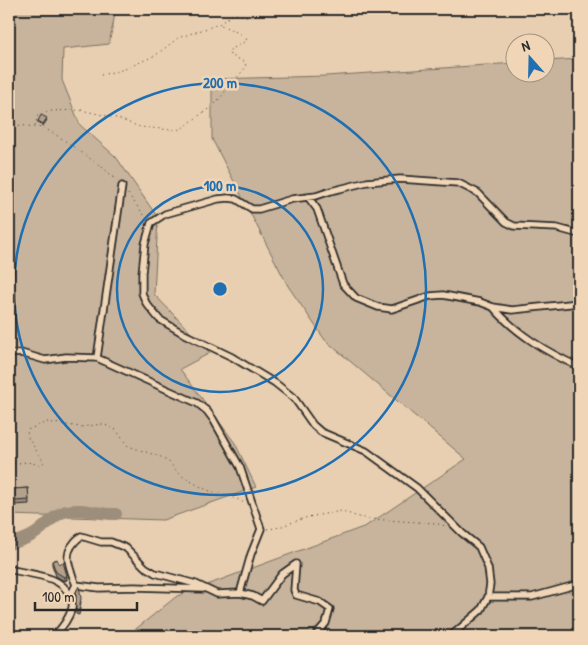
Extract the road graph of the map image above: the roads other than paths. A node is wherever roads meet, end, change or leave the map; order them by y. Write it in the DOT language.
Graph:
graph roads {
  1 [pos="122,186"];
  2 [pos="308,197"];
  3 [pos="579,234"];
  4 [pos="579,303"];
  5 [pos="494,307"];
  6 [pos="9,354"];
  7 [pos="97,358"];
  8 [pos="579,368"];
  9 [pos="9,569"];
  10 [pos="579,584"];
  11 [pos="76,585"];
  12 [pos="208,590"];
  13 [pos="240,593"];
  14 [pos="70,596"];
  15 [pos="488,597"];
  16 [pos="9,633"];
  17 [pos="11,636"];
  18 [pos="54,636"];
  19 [pos="315,636"];
  20 [pos="451,636"];
  1 -- 7 [label="street"];
  2 -- 3 [label="street"];
  2 -- 5 [label="street"];
  2 -- 15 [label="street"];
  4 -- 5 [label="street"];
  5 -- 8 [label="street"];
  6 -- 7 [label="street"];
  7 -- 13 [label="street"];
  9 -- 14 [label="street"];
  10 -- 15 [label="street"];
  11 -- 12 [label="street"];
  11 -- 12 [label="street"];
  11 -- 14 [label="street"];
  12 -- 13 [label="street"];
  13 -- 19 [label="street"];
  14 -- 18 [label="street"];
  15 -- 20 [label="street"];
  16 -- 17 [label="street"];
}
